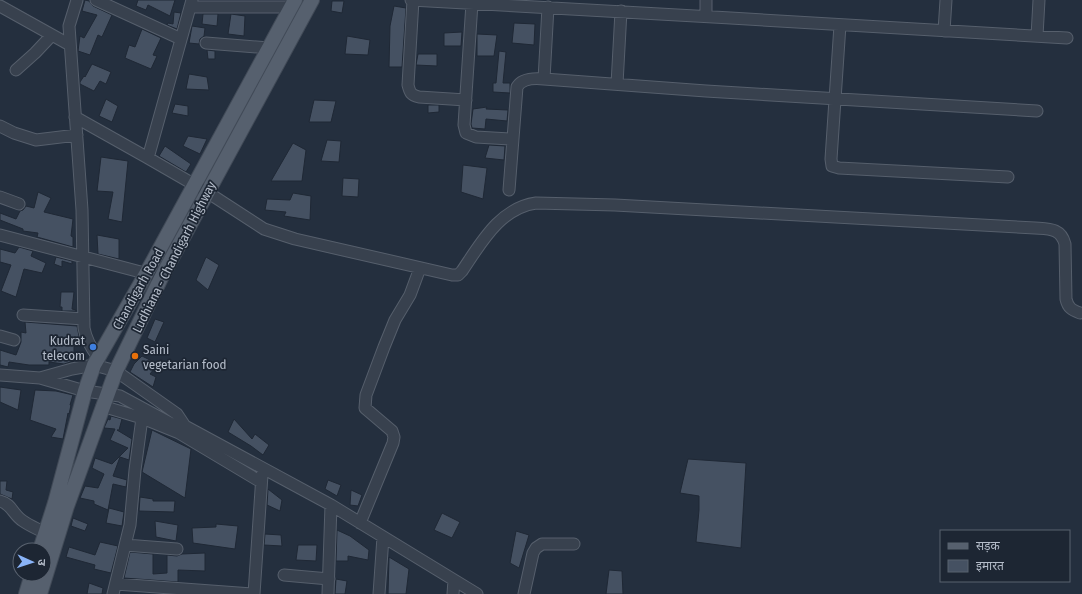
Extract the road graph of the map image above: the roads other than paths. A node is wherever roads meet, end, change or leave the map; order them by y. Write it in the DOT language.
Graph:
graph roads {
  1 [pos="77,0"];
  2 [pos="96,0"];
  3 [pos="312,0"];
  4 [pos="412,0"];
  5 [pos="706,0"];
  6 [pos="946,0"];
  7 [pos="1039,0"];
  8 [pos="191,3"];
  9 [pos="472,3"];
  10 [pos="246,4"];
  11 [pos="293,4"];
  12 [pos="6,6"];
  13 [pos="548,7"];
  14 [pos="622,11"];
  15 [pos="706,16"];
  16 [pos="840,25"];
  17 [pos="944,31"];
  18 [pos="52,35"];
  19 [pos="1037,36"];
  20 [pos="1068,38"];
  21 [pos="181,39"];
  22 [pos="206,43"];
  23 [pos="70,45"];
  24 [pos="270,48"];
  25 [pos="16,70"];
  26 [pos="544,79"];
  27 [pos="617,84"];
  28 [pos="835,99"];
  29 [pos="466,100"];
  30 [pos="1037,111"];
  31 [pos="76,117"];
  32 [pos="0,126"];
  33 [pos="77,135"];
  34 [pos="512,139"];
  35 [pos="148,158"];
  36 [pos="1008,177"];
  37 [pos="195,185"];
  38 [pos="509,190"];
  39 [pos="207,192"];
  40 [pos="0,197"];
  41 [pos="19,204"];
  42 [pos="0,235"];
  43 [pos="83,258"];
  44 [pos="420,268"];
  45 [pos="146,274"];
  46 [pos="161,278"];
  47 [pos="1080,313"];
  48 [pos="23,315"];
  49 [pos="84,318"];
  50 [pos="0,336"];
  51 [pos="14,340"];
  52 [pos="96,361"];
  53 [pos="116,371"];
  54 [pos="0,375"];
  55 [pos="40,378"];
  56 [pos="85,391"];
  57 [pos="105,400"];
  58 [pos="142,418"];
  59 [pos="185,426"];
  60 [pos="263,468"];
  61 [pos="261,482"];
  62 [pos="0,501"];
  63 [pos="331,505"];
  64 [pos="360,523"];
  65 [pos="46,533"];
  66 [pos="384,537"];
  67 [pos="43,542"];
  68 [pos="574,544"];
  69 [pos="126,545"];
  70 [pos="177,549"];
  71 [pos="284,575"];
  72 [pos="329,579"];
  73 [pos="454,580"];
  74 [pos="30,582"];
  75 [pos="115,589"];
  76 [pos="26,594"];
  77 [pos="40,594"];
  78 [pos="253,594"];
  79 [pos="328,594"];
  80 [pos="379,594"];
  81 [pos="453,594"];
  82 [pos="477,594"];
  83 [pos="524,594"];
  1 -- 23 [label="street"];
  2 -- 21 [label="street"];
  3 -- 39 [label="main road, Ludhiana - Chandigarh Highway"];
  4 -- 9 [label="street"];
  4 -- 29 [label="street"];
  5 -- 15 [label="street"];
  6 -- 17 [label="street"];
  7 -- 19 [label="street"];
  8 -- 10 [label="street"];
  8 -- 21 [label="street"];
  9 -- 13 [label="street"];
  9 -- 29 [label="street"];
  10 -- 11 [label="street"];
  11 -- 24 [label="main road, Chandigarh Road"];
  12 -- 18 [label="street"];
  13 -- 14 [label="street"];
  13 -- 26 [label="street"];
  14 -- 15 [label="street"];
  14 -- 27 [label="street"];
  15 -- 16 [label="street"];
  16 -- 17 [label="street"];
  16 -- 28 [label="street"];
  17 -- 19 [label="street"];
  18 -- 23 [label="street"];
  18 -- 25 [label="street"];
  19 -- 20 [label="street"];
  21 -- 35 [label="street"];
  22 -- 24 [label="street"];
  23 -- 31 [label="street"];
  24 -- 37 [label="main road, Chandigarh Road"];
  26 -- 27 [label="street"];
  26 -- 34 [label="street"];
  27 -- 28 [label="street"];
  28 -- 30 [label="street"];
  28 -- 36 [label="street"];
  29 -- 34 [label="street"];
  31 -- 33 [label="street"];
  31 -- 35 [label="street"];
  32 -- 33 [label="street"];
  33 -- 43 [label="street"];
  34 -- 38 [label="street"];
  35 -- 37 [label="street"];
  37 -- 39 [label="street"];
  37 -- 45 [label="main road, Chandigarh Road"];
  39 -- 44 [label="street"];
  39 -- 46 [label="main road, Ludhiana - Chandigarh Highway"];
  40 -- 41 [label="street"];
  42 -- 43 [label="street"];
  43 -- 45 [label="street"];
  43 -- 49 [label="street"];
  44 -- 47 [label="street"];
  44 -- 64 [label="street"];
  45 -- 46 [label="street"];
  45 -- 52 [label="main road, Chandigarh Road"];
  46 -- 53 [label="main road, Ludhiana - Chandigarh Highway"];
  48 -- 49 [label="street"];
  49 -- 52 [label="street"];
  50 -- 51 [label="street"];
  52 -- 53 [label="street"];
  52 -- 55 [label="street"];
  52 -- 56 [label="main road, Chandigarh Road"];
  53 -- 57 [label="main road, Ludhiana - Chandigarh Highway"];
  53 -- 59 [label="street"];
  54 -- 55 [label="street"];
  55 -- 56 [label="street"];
  56 -- 57 [label="street"];
  56 -- 65 [label="main road, Chandigarh Road"];
  57 -- 58 [label="street"];
  57 -- 59 [label="street"];
  57 -- 77 [label="main road, Ludhiana - Chandigarh Highway"];
  58 -- 61 [label="street"];
  58 -- 69 [label="street"];
  59 -- 60 [label="street"];
  60 -- 61 [label="street"];
  60 -- 63 [label="street"];
  61 -- 78 [label="street"];
  62 -- 65 [label="street"];
  63 -- 64 [label="street"];
  63 -- 72 [label="street"];
  64 -- 66 [label="street"];
  65 -- 67 [label="main road, Chandigarh Road"];
  66 -- 73 [label="street"];
  66 -- 80 [label="street"];
  68 -- 83 [label="street"];
  69 -- 70 [label="street"];
  69 -- 75 [label="street"];
  71 -- 72 [label="street"];
  72 -- 79 [label="street"];
  73 -- 81 [label="street"];
  73 -- 82 [label="street"];
  74 -- 76 [label="main road"];
  75 -- 78 [label="street"];
}
